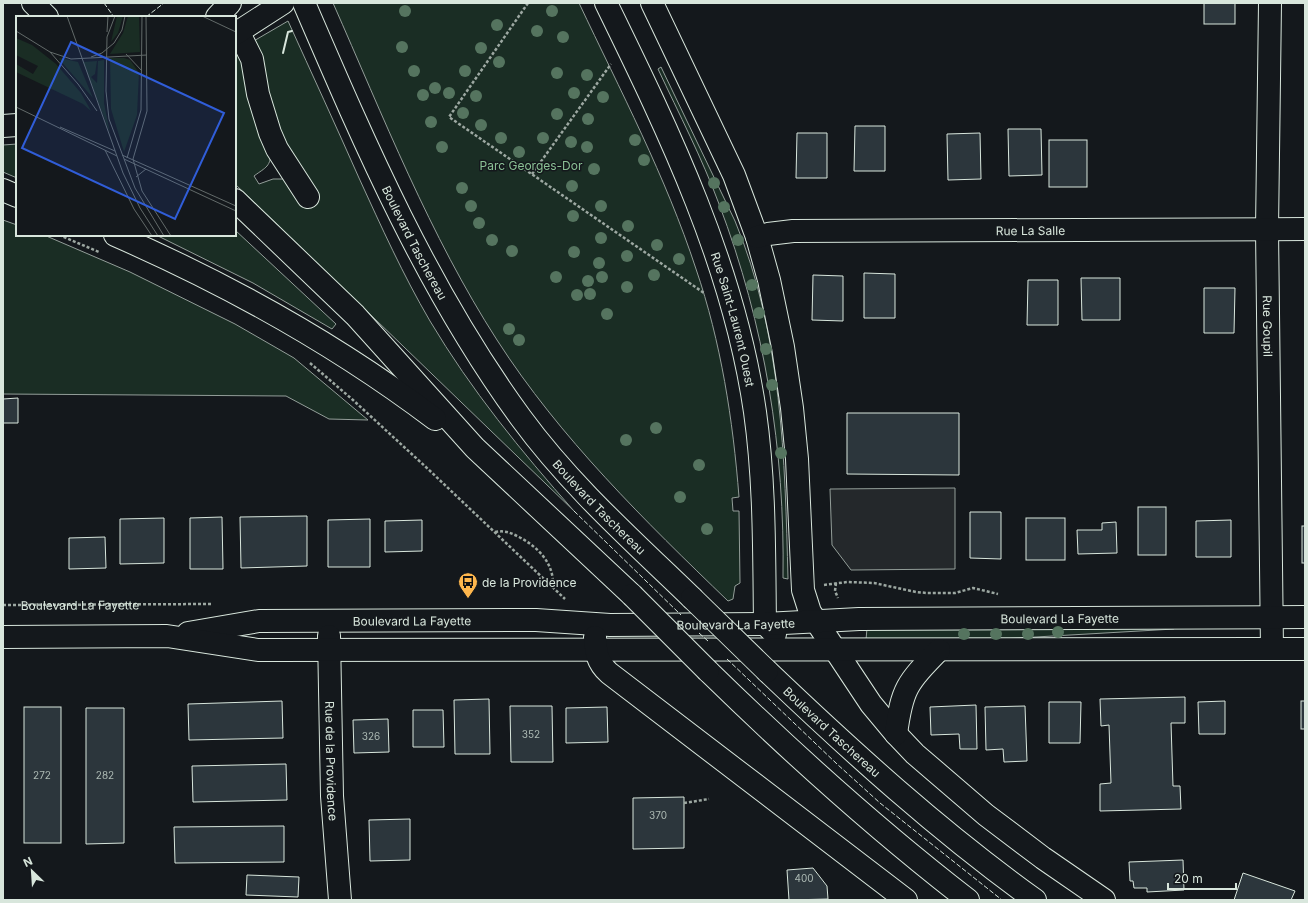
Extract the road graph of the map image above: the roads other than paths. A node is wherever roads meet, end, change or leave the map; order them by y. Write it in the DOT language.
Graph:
graph roads {
  1 [pos="33,3"];
  2 [pos="230,3"];
  3 [pos="283,3"];
  4 [pos="606,3"];
  5 [pos="652,3"];
  6 [pos="1270,3"];
  7 [pos="307,10"];
  8 [pos="46,16"];
  9 [pos="218,16"];
  10 [pos="237,34"];
  11 [pos="16,124"];
  12 [pos="3,126"];
  13 [pos="3,190"];
  14 [pos="16,196"];
  15 [pos="308,197"];
  16 [pos="236,201"];
  17 [pos="1267,229"];
  18 [pos="1305,229"];
  19 [pos="117,236"];
  20 [pos="757,237"];
  21 [pos="475,448"];
  22 [pos="1305,617"];
  23 [pos="1272,618"];
  24 [pos="329,621"];
  25 [pos="814,621"];
  26 [pos="595,624"];
  27 [pos="765,624"];
  28 [pos="167,636"];
  29 [pos="3,637"];
  30 [pos="1272,649"];
  31 [pos="1305,649"];
  32 [pos="789,650"];
  33 [pos="939,650"];
  34 [pos="329,651"];
  35 [pos="596,651"];
  36 [pos="836,651"];
  37 [pos="896,734"];
  38 [pos="340,900"];
  39 [pos="906,900"];
  40 [pos="968,900"];
  41 [pos="1036,900"];
  42 [pos="1104,900"];
  1 -- 8 [label="main road"];
  2 -- 9 [label="main road"];
  3 -- 10 [label="main road"];
  4 -- 27 [label="main road, Rue Saint-Laurent Ouest"];
  5 -- 20 [label="main road"];
  6 -- 17 [label="main road, Rue Goupil"];
  7 -- 41 [label="main road, Boulevard Taschereau, bridge"];
  10 -- 15 [label="main road"];
  11 -- 12 [label="main road"];
  13 -- 14 [label="main road"];
  16 -- 21 [label="main road"];
  17 -- 18 [label="main road, Rue La Salle"];
  17 -- 20 [label="main road, Rue La Salle"];
  17 -- 23 [label="main road, Rue Goupil"];
  19 -- 21 [label="main road"];
  20 -- 25 [label="main road"];
  21 -- 40 [label="main road, bridge"];
  22 -- 23 [label="main road, Boulevard La Fayette"];
  23 -- 25 [label="main road, Boulevard La Fayette"];
  23 -- 30 [label="main road, Rue Goupil"];
  24 -- 26 [label="main road, Boulevard La Fayette"];
  24 -- 28 [label="main road, Boulevard La Fayette"];
  24 -- 34 [label="main road, Rue de la Providence"];
  25 -- 27 [label="main road, Boulevard La Fayette"];
  25 -- 36 [label="main road"];
  26 -- 27 [label="main road, Boulevard La Fayette"];
  26 -- 35 [label="main road"];
  27 -- 32 [label="main road"];
  28 -- 29 [label="main road, Boulevard La Fayette"];
  28 -- 34 [label="main road, Boulevard La Fayette"];
  30 -- 31 [label="main road, Boulevard La Fayette"];
  30 -- 33 [label="main road, Boulevard La Fayette"];
  32 -- 35 [label="main road, Boulevard La Fayette"];
  32 -- 36 [label="main road, Boulevard La Fayette"];
  33 -- 36 [label="main road, Boulevard La Fayette"];
  33 -- 37 [label="main road"];
  34 -- 35 [label="main road, Boulevard La Fayette"];
  34 -- 38 [label="main road, Rue de la Providence"];
  35 -- 39 [label="main road"];
  36 -- 37 [label="main road"];
  37 -- 42 [label="main road"];
}
